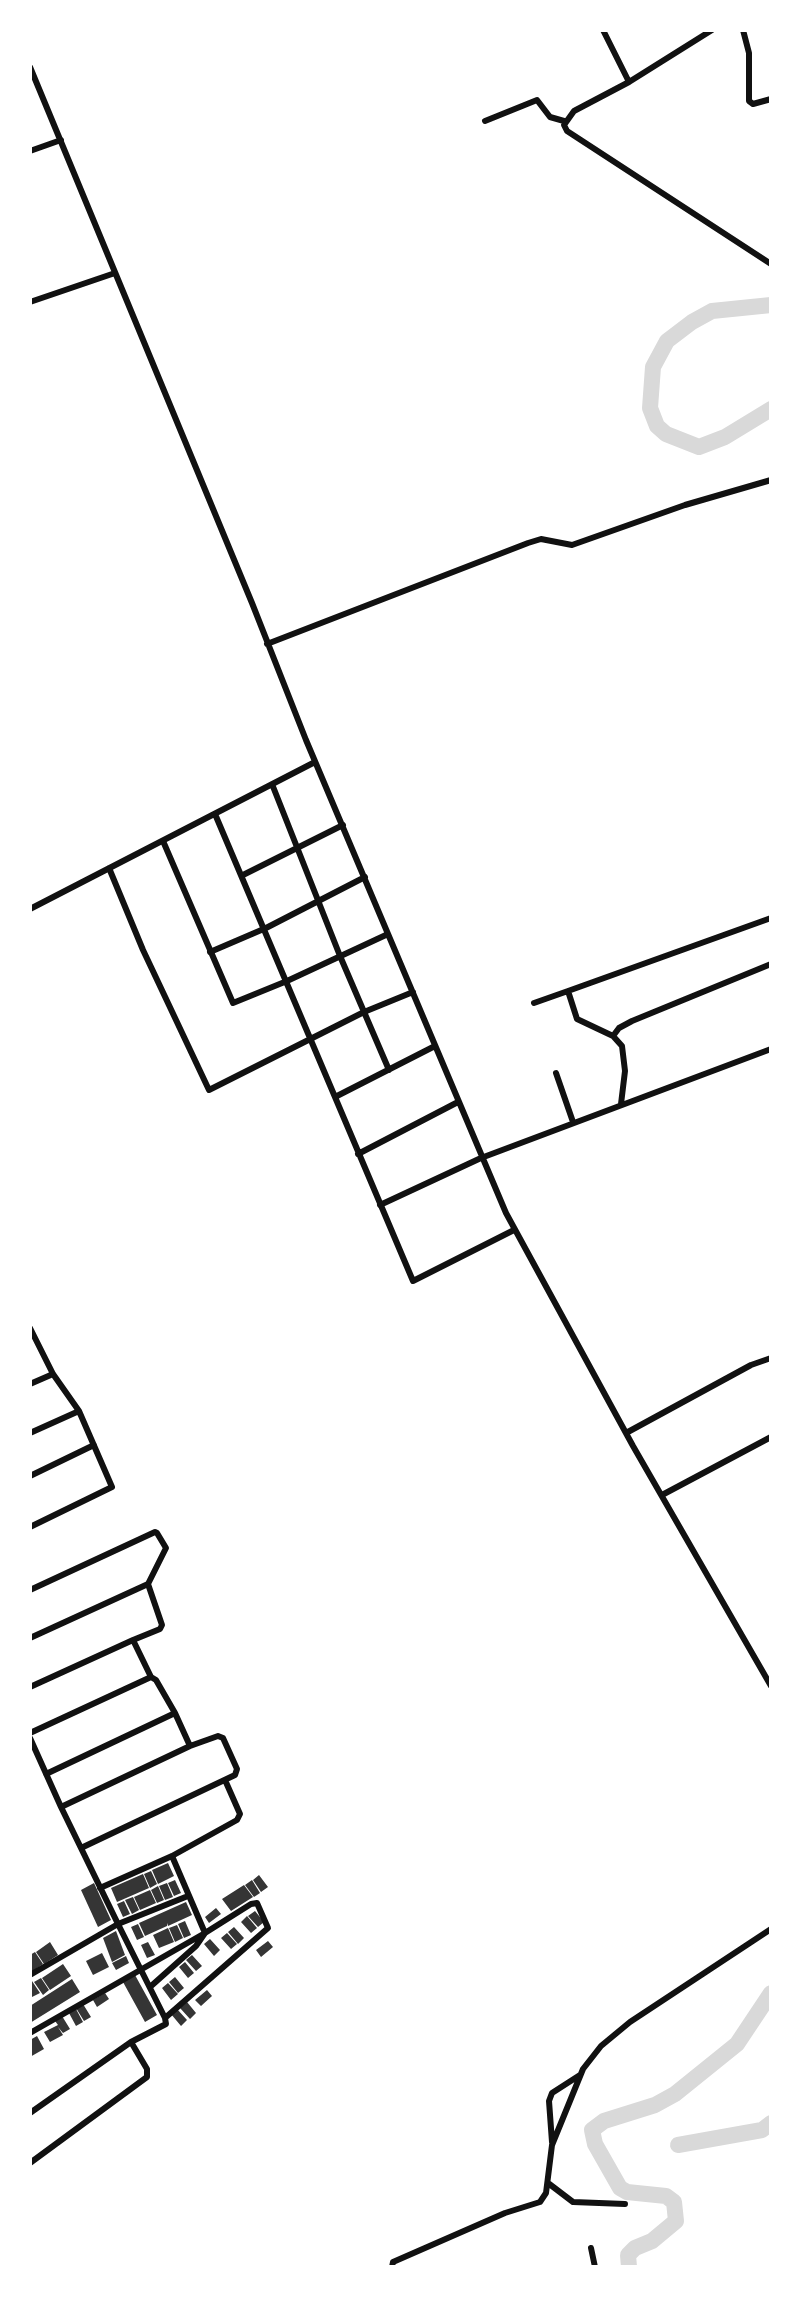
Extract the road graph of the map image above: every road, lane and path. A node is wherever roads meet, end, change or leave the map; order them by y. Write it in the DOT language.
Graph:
graph roads {
  1 [pos="603,30"];
  2 [pos="712,30"];
  3 [pos="743,30"];
  4 [pos="30,67"];
  5 [pos="629,82"];
  6 [pos="771,99"];
  7 [pos="485,121"];
  8 [pos="564,122"];
  9 [pos="61,140"];
  10 [pos="30,151"];
  11 [pos="771,264"];
  12 [pos="115,273"];
  13 [pos="30,302"];
  14 [pos="771,480"];
  15 [pos="267,644"];
  16 [pos="315,762"];
  17 [pos="272,784"];
  18 [pos="216,814"];
  19 [pos="343,825"];
  20 [pos="163,841"];
  21 [pos="297,846"];
  22 [pos="109,868"];
  23 [pos="243,875"];
  24 [pos="365,877"];
  25 [pos="318,900"];
  26 [pos="30,909"];
  27 [pos="771,918"];
  28 [pos="266,928"];
  29 [pos="388,934"];
  30 [pos="210,952"];
  31 [pos="340,956"];
  32 [pos="771,964"];
  33 [pos="287,981"];
  34 [pos="412,992"];
  35 [pos="568,992"];
  36 [pos="534,1003"];
  37 [pos="364,1012"];
  38 [pos="613,1036"];
  39 [pos="310,1040"];
  40 [pos="435,1046"];
  41 [pos="771,1049"];
  42 [pos="389,1070"];
  43 [pos="556,1073"];
  44 [pos="335,1097"];
  45 [pos="458,1102"];
  46 [pos="621,1104"];
  47 [pos="573,1122"];
  48 [pos="358,1154"];
  49 [pos="481,1158"];
  50 [pos="380,1205"];
  51 [pos="514,1230"];
  52 [pos="30,1328"];
  53 [pos="33,1339"];
  54 [pos="771,1358"];
  55 [pos="53,1374"];
  56 [pos="30,1384"];
  57 [pos="79,1411"];
  58 [pos="626,1432"];
  59 [pos="30,1433"];
  60 [pos="771,1437"];
  61 [pos="94,1445"];
  62 [pos="30,1476"];
  63 [pos="662,1495"];
  64 [pos="30,1527"];
  65 [pos="148,1584"];
  66 [pos="30,1590"];
  67 [pos="30,1638"];
  68 [pos="133,1640"];
  69 [pos="151,1677"];
  70 [pos="771,1686"];
  71 [pos="30,1687"];
  72 [pos="176,1713"];
  73 [pos="30,1736"];
  74 [pos="190,1746"];
  75 [pos="46,1774"];
  76 [pos="225,1780"];
  77 [pos="60,1808"];
  78 [pos="81,1848"];
  79 [pos="172,1856"];
  80 [pos="100,1888"];
  81 [pos="188,1896"];
  82 [pos="118,1924"];
  83 [pos="771,1929"];
  84 [pos="205,1933"];
  85 [pos="140,1969"];
  86 [pos="30,1975"];
  87 [pos="150,1987"];
  88 [pos="165,2018"];
  89 [pos="30,2033"];
  90 [pos="131,2042"];
  91 [pos="581,2075"];
  92 [pos="30,2113"];
  93 [pos="552,2145"];
  94 [pos="30,2163"];
  95 [pos="548,2183"];
  96 [pos="625,2204"];
  97 [pos="591,2248"];
  98 [pos="392,2267"];
  99 [pos="596,2267"];
  1 -- 5 [label="street"];
  2 -- 5 [label="street"];
  3 -- 6 [label="street"];
  4 -- 9 [label="street"];
  5 -- 8 [label="street"];
  7 -- 8 [label="street"];
  8 -- 11 [label="street"];
  9 -- 10 [label="street"];
  9 -- 12 [label="street"];
  12 -- 13 [label="street"];
  12 -- 15 [label="street"];
  14 -- 15 [label="street"];
  15 -- 16 [label="street"];
  16 -- 17 [label="street"];
  16 -- 19 [label="street"];
  17 -- 18 [label="street"];
  17 -- 21 [label="street"];
  18 -- 20 [label="street"];
  18 -- 23 [label="street"];
  19 -- 21 [label="street"];
  19 -- 24 [label="street"];
  20 -- 22 [label="street"];
  20 -- 30 [label="street"];
  21 -- 23 [label="street"];
  21 -- 25 [label="street"];
  22 -- 26 [label="street"];
  22 -- 39 [label="street"];
  23 -- 28 [label="street"];
  24 -- 25 [label="street"];
  24 -- 29 [label="street"];
  25 -- 28 [label="street"];
  25 -- 31 [label="street"];
  27 -- 35 [label="street"];
  28 -- 30 [label="street"];
  28 -- 33 [label="street"];
  29 -- 31 [label="street"];
  29 -- 34 [label="street"];
  30 -- 33 [label="street"];
  31 -- 33 [label="street"];
  31 -- 37 [label="street"];
  32 -- 38 [label="street"];
  33 -- 39 [label="street"];
  34 -- 37 [label="street"];
  34 -- 40 [label="street"];
  35 -- 36 [label="street"];
  35 -- 38 [label="street"];
  37 -- 39 [label="street"];
  37 -- 42 [label="street"];
  38 -- 46 [label="street"];
  39 -- 44 [label="street"];
  40 -- 42 [label="street"];
  40 -- 45 [label="street"];
  41 -- 46 [label="street"];
  42 -- 44 [label="street"];
  43 -- 47 [label="street"];
  44 -- 48 [label="street"];
  45 -- 48 [label="street"];
  45 -- 49 [label="street"];
  46 -- 47 [label="street"];
  47 -- 49 [label="street"];
  48 -- 50 [label="street"];
  49 -- 50 [label="street"];
  49 -- 51 [label="street"];
  50 -- 51 [label="street"];
  51 -- 58 [label="street"];
  52 -- 53 [label="street"];
  53 -- 55 [label="street"];
  54 -- 58 [label="street"];
  55 -- 56 [label="street"];
  55 -- 57 [label="street"];
  57 -- 59 [label="street"];
  57 -- 61 [label="street"];
  58 -- 63 [label="street"];
  60 -- 63 [label="street"];
  61 -- 62 [label="street"];
  61 -- 64 [label="street"];
  63 -- 70 [label="street"];
  65 -- 66 [label="street"];
  65 -- 67 [label="street"];
  65 -- 68 [label="street"];
  68 -- 69 [label="street"];
  68 -- 71 [label="street"];
  69 -- 72 [label="street"];
  69 -- 73 [label="street"];
  72 -- 74 [label="street"];
  72 -- 75 [label="street"];
  73 -- 75 [label="street"];
  74 -- 76 [label="street"];
  74 -- 77 [label="street"];
  75 -- 77 [label="street"];
  76 -- 78 [label="street"];
  76 -- 79 [label="street"];
  77 -- 78 [label="street"];
  78 -- 80 [label="street"];
  79 -- 80 [label="street"];
  79 -- 81 [label="street"];
  80 -- 82 [label="street"];
  81 -- 82 [label="street"];
  81 -- 84 [label="street"];
  82 -- 85 [label="street"];
  82 -- 86 [label="street"];
  83 -- 91 [label="street"];
  84 -- 85 [label="street"];
  84 -- 87 [label="street"];
  84 -- 88 [label="street"];
  85 -- 87 [label="street"];
  85 -- 89 [label="street"];
  87 -- 88 [label="street"];
  88 -- 90 [label="street"];
  90 -- 92 [label="street"];
  90 -- 94 [label="street"];
  91 -- 93 [label="street"];
  91 -- 93 [label="street"];
  93 -- 95 [label="street"];
  95 -- 96 [label="street"];
  95 -- 98 [label="street"];
  97 -- 99 [label="street"];
}
